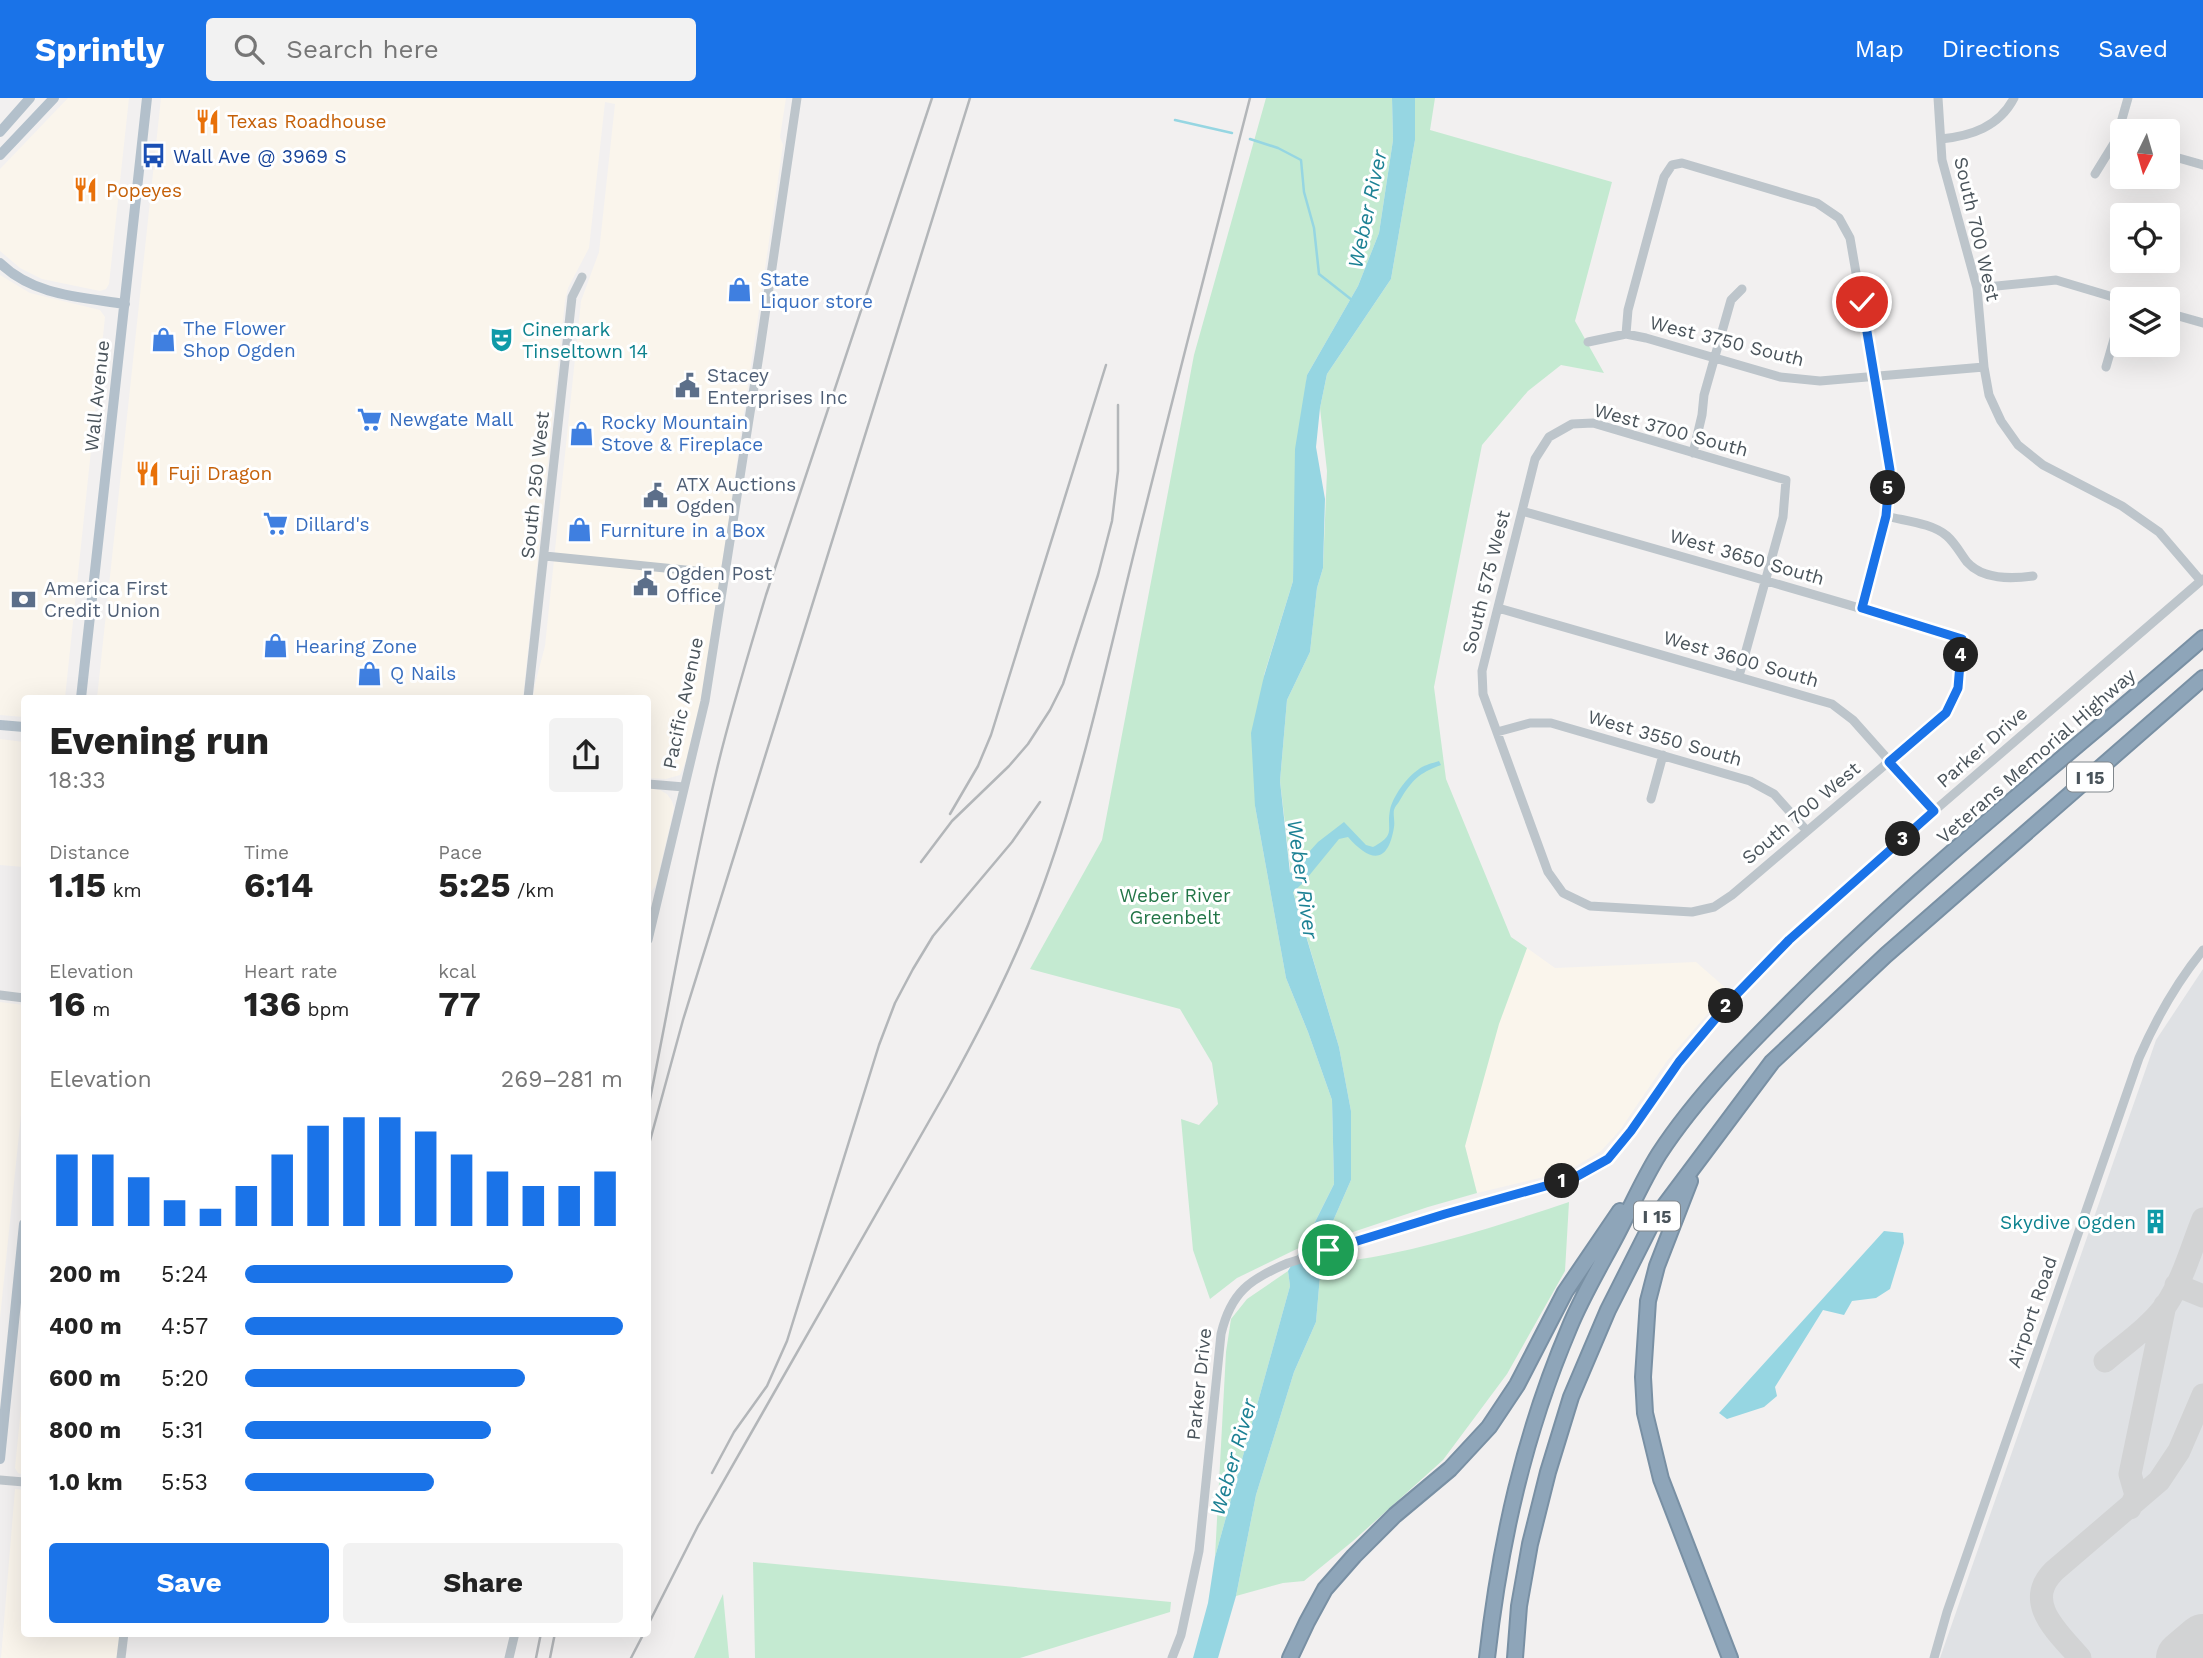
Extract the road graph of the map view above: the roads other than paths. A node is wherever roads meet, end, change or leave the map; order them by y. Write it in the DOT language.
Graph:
graph roads {
  1 [pos="30,98"];
  2 [pos="54,98"];
  3 [pos="797,98"];
  4 [pos="1938,98"];
  5 [pos="2014,98"];
  6 [pos="2128,98"];
  7 [pos="147,99"];
  8 [pos="2124,119"];
  9 [pos="0,132"];
  10 [pos="1941,139"];
  11 [pos="2110,153"];
  12 [pos="0,155"];
  13 [pos="2180,159"];
  14 [pos="2203,166"];
  15 [pos="2095,174"];
  16 [pos="0,264"];
  17 [pos="583,277"];
  18 [pos="1977,288"];
  19 [pos="1742,289"];
  20 [pos="2110,296"];
  21 [pos="125,304"];
  22 [pos="2180,316"];
  23 [pos="2203,323"];
  24 [pos="1626,334"];
  25 [pos="1588,342"];
  26 [pos="2110,354"];
  27 [pos="1714,358"];
  28 [pos="1984,367"];
  29 [pos="2106,368"];
  30 [pos="1875,376"];
  31 [pos="1549,437"];
  32 [pos="1693,453"];
  33 [pos="1522,511"];
  34 [pos="1886,516"];
  35 [pos="545,556"];
  36 [pos="725,573"];
  37 [pos="2033,576"];
  38 [pos="1766,580"];
  39 [pos="2202,580"];
  40 [pos="1498,608"];
  41 [pos="1862,608"];
  42 [pos="2203,638"];
  43 [pos="1962,639"];
  44 [pos="1739,676"];
  45 [pos="2203,678"];
  46 [pos="81,695"];
  47 [pos="528,695"];
  48 [pos="0,725"];
  49 [pos="21,727"];
  50 [pos="1497,733"];
  51 [pos="1663,755"];
  52 [pos="1889,762"];
  53 [pos="651,784"];
  54 [pos="684,787"];
  55 [pos="1651,799"];
  56 [pos="1934,811"];
  57 [pos="1807,831"];
  58 [pos="1714,906"];
  59 [pos="651,908"];
  60 [pos="2203,950"];
  61 [pos="0,995"];
  62 [pos="21,998"];
  63 [pos="1658,1155"];
  64 [pos="1696,1165"];
  65 [pos="21,1253"];
  66 [pos="0,1459"];
  67 [pos="0,1480"];
  68 [pos="21,1482"];
  69 [pos="124,1637"];
  70 [pos="514,1637"];
  71 [pos="121,1658"];
  72 [pos="509,1658"];
  73 [pos="1172,1658"];
  74 [pos="1290,1658"];
  75 [pos="1487,1658"];
  76 [pos="1515,1658"];
  77 [pos="1730,1658"];
  78 [pos="1934,1658"];
  1 -- 9 [label="main road"];
  2 -- 12 [label="main road"];
  3 -- 36 [label="street, Pacific Avenue"];
  4 -- 10 [label="street, South 700 West"];
  5 -- 10 [label="street"];
  6 -- 8 [label="street"];
  7 -- 21 [label="main road, Wall Avenue"];
  10 -- 18 [label="street, South 700 West"];
  11 -- 15 [label="street"];
  13 -- 14 [label="street"];
  16 -- 21 [label="main road"];
  17 -- 35 [label="street, South 250 West"];
  18 -- 20 [label="street"];
  18 -- 28 [label="street, South 700 West"];
  19 -- 27 [label="street"];
  21 -- 46 [label="main road, Wall Avenue"];
  22 -- 23 [label="street"];
  24 -- 25 [label="street, West 3750 South"];
  24 -- 27 [label="street, West 3750 South"];
  24 -- 30 [label="street"];
  26 -- 29 [label="street"];
  27 -- 30 [label="street, West 3750 South"];
  27 -- 32 [label="street"];
  28 -- 30 [label="street, West 3750 South"];
  28 -- 39 [label="street, South 700 West"];
  30 -- 34 [label="street"];
  31 -- 32 [label="street, West 3700 South"];
  31 -- 33 [label="street, South 575 West"];
  32 -- 38 [label="street, West 3700 South"];
  33 -- 38 [label="street, West 3650 South"];
  33 -- 40 [label="street, South 575 West"];
  34 -- 37 [label="street"];
  34 -- 41 [label="street"];
  35 -- 36 [label="street"];
  35 -- 47 [label="street, South 250 West"];
  36 -- 54 [label="street, Pacific Avenue"];
  38 -- 41 [label="street, West 3650 South"];
  38 -- 44 [label="street"];
  39 -- 56 [label="street, Parker Drive"];
  40 -- 44 [label="street, West 3600 South"];
  40 -- 50 [label="street, South 575 West"];
  41 -- 43 [label="street, West 3650 South"];
  42 -- 63 [label="highway, Veterans Memorial Highway / I 15"];
  43 -- 52 [label="street, South 700 West"];
  44 -- 52 [label="street, West 3600 South"];
  45 -- 64 [label="highway, I 15"];
  48 -- 49 [label="main road"];
  50 -- 51 [label="street, West 3550 South"];
  50 -- 58 [label="street, South 575 West"];
  51 -- 55 [label="street"];
  51 -- 57 [label="street, West 3550 South"];
  52 -- 56 [label="street, West 3600 South"];
  52 -- 57 [label="street, South 700 West"];
  53 -- 54 [label="street"];
  54 -- 59 [label="street, Pacific Avenue"];
  56 -- 73 [label="street, Parker Drive"];
  57 -- 58 [label="street, South 700 West"];
  60 -- 78 [label="street, Airport Road"];
  61 -- 62 [label="street"];
  63 -- 74 [label="highway"];
  63 -- 75 [label="highway, Veterans Memorial Highway / I 15"];
  64 -- 76 [label="highway, I 15"];
  64 -- 77 [label="highway"];
  65 -- 66 [label="main road"];
  67 -- 68 [label="street"];
  69 -- 71 [label="street"];
  70 -- 72 [label="street"];
}
